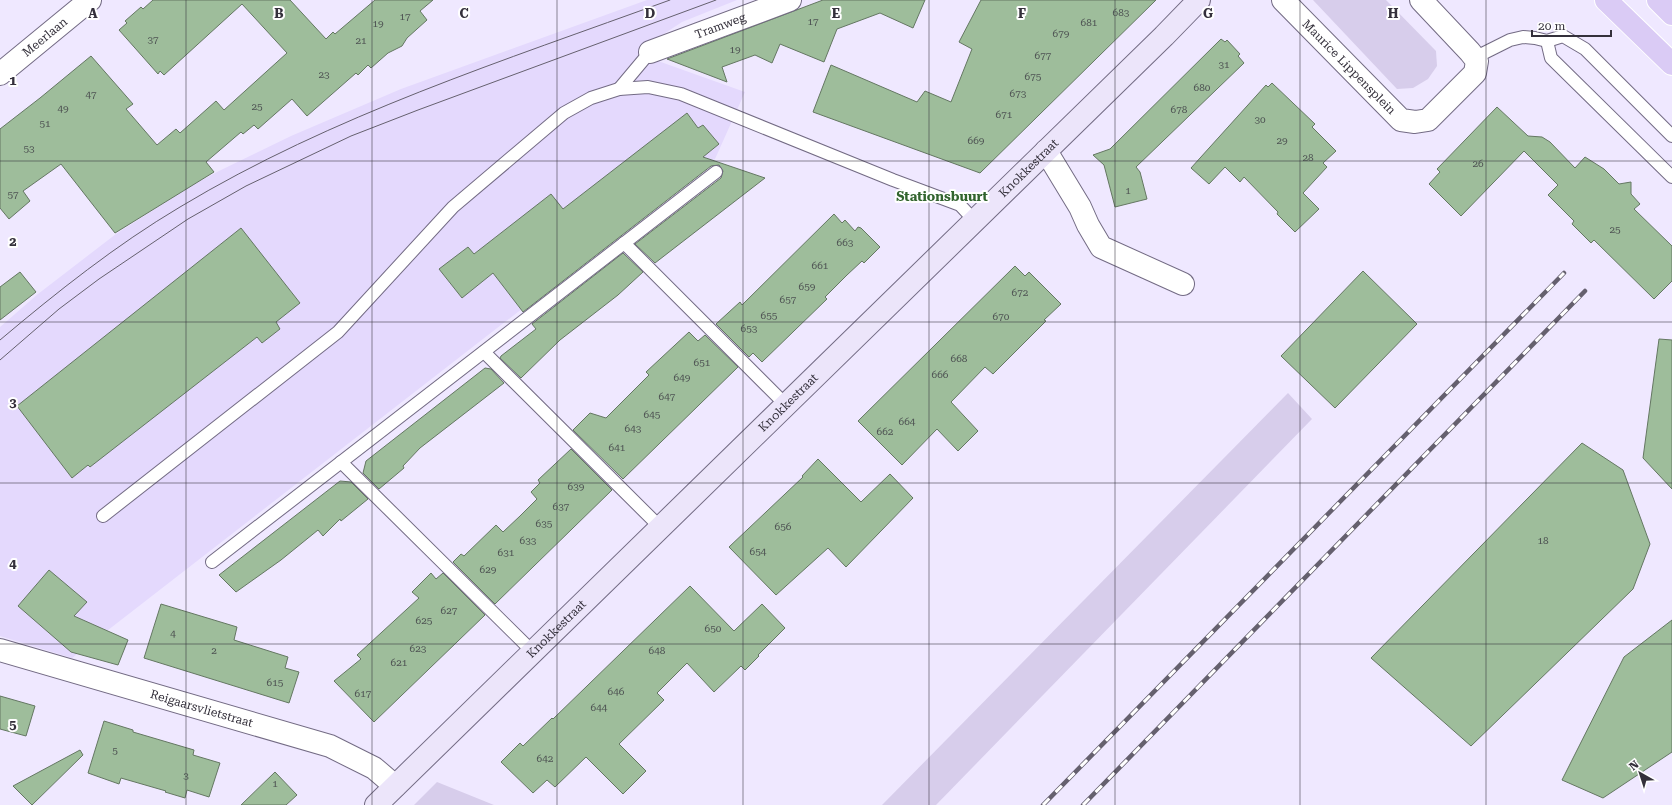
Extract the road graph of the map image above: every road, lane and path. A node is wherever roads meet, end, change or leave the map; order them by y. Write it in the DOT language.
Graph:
graph roads {
  1 [pos="90,0"];
  2 [pos="790,0"];
  3 [pos="1199,0"];
  4 [pos="1283,0"];
  5 [pos="1421,0"];
  6 [pos="1606,0"];
  7 [pos="1658,0"];
  8 [pos="1672,14"];
  9 [pos="1547,41"];
  10 [pos="650,52"];
  11 [pos="1474,58"];
  12 [pos="1672,64"];
  13 [pos="0,74"];
  14 [pos="619,89"];
  15 [pos="1672,136"];
  16 [pos="1046,151"];
  17 [pos="716,172"];
  18 [pos="1672,177"];
  19 [pos="974,220"];
  20 [pos="624,243"];
  21 [pos="1183,284"];
  22 [pos="484,352"];
  23 [pos="786,405"];
  24 [pos="341,462"];
  25 [pos="103,516"];
  26 [pos="660,527"];
  27 [pos="212,562"];
  28 [pos="0,650"];
  29 [pos="533,652"];
  30 [pos="395,786"];
  31 [pos="376,805"];
  1 -- 13 [label="street, Meerlaan"];
  2 -- 10 [label="street, Tramweg"];
  3 -- 16 [label="street, Knokkestraat"];
  4 -- 11 [label="street, Maurice Lippensplein"];
  5 -- 11 [label="street"];
  6 -- 12 [label="main road"];
  7 -- 8 [label="main road"];
  9 -- 11 [label="lane"];
  9 -- 15 [label="lane"];
  9 -- 18 [label="lane"];
  10 -- 14 [label="lane"];
  14 -- 19 [label="lane"];
  14 -- 25 [label="lane"];
  16 -- 19 [label="street, Knokkestraat"];
  16 -- 21 [label="street"];
  17 -- 20 [label="lane"];
  19 -- 23 [label="street, Knokkestraat"];
  20 -- 22 [label="lane"];
  20 -- 23 [label="lane"];
  22 -- 24 [label="lane"];
  22 -- 26 [label="lane"];
  23 -- 26 [label="street, Knokkestraat"];
  24 -- 27 [label="lane"];
  24 -- 29 [label="lane"];
  26 -- 29 [label="street, Knokkestraat"];
  28 -- 30 [label="street, Reigaarsvlietstraat"];
  29 -- 30 [label="street, Knokkestraat"];
  30 -- 31 [label="street, Knokkestraat"];
}
